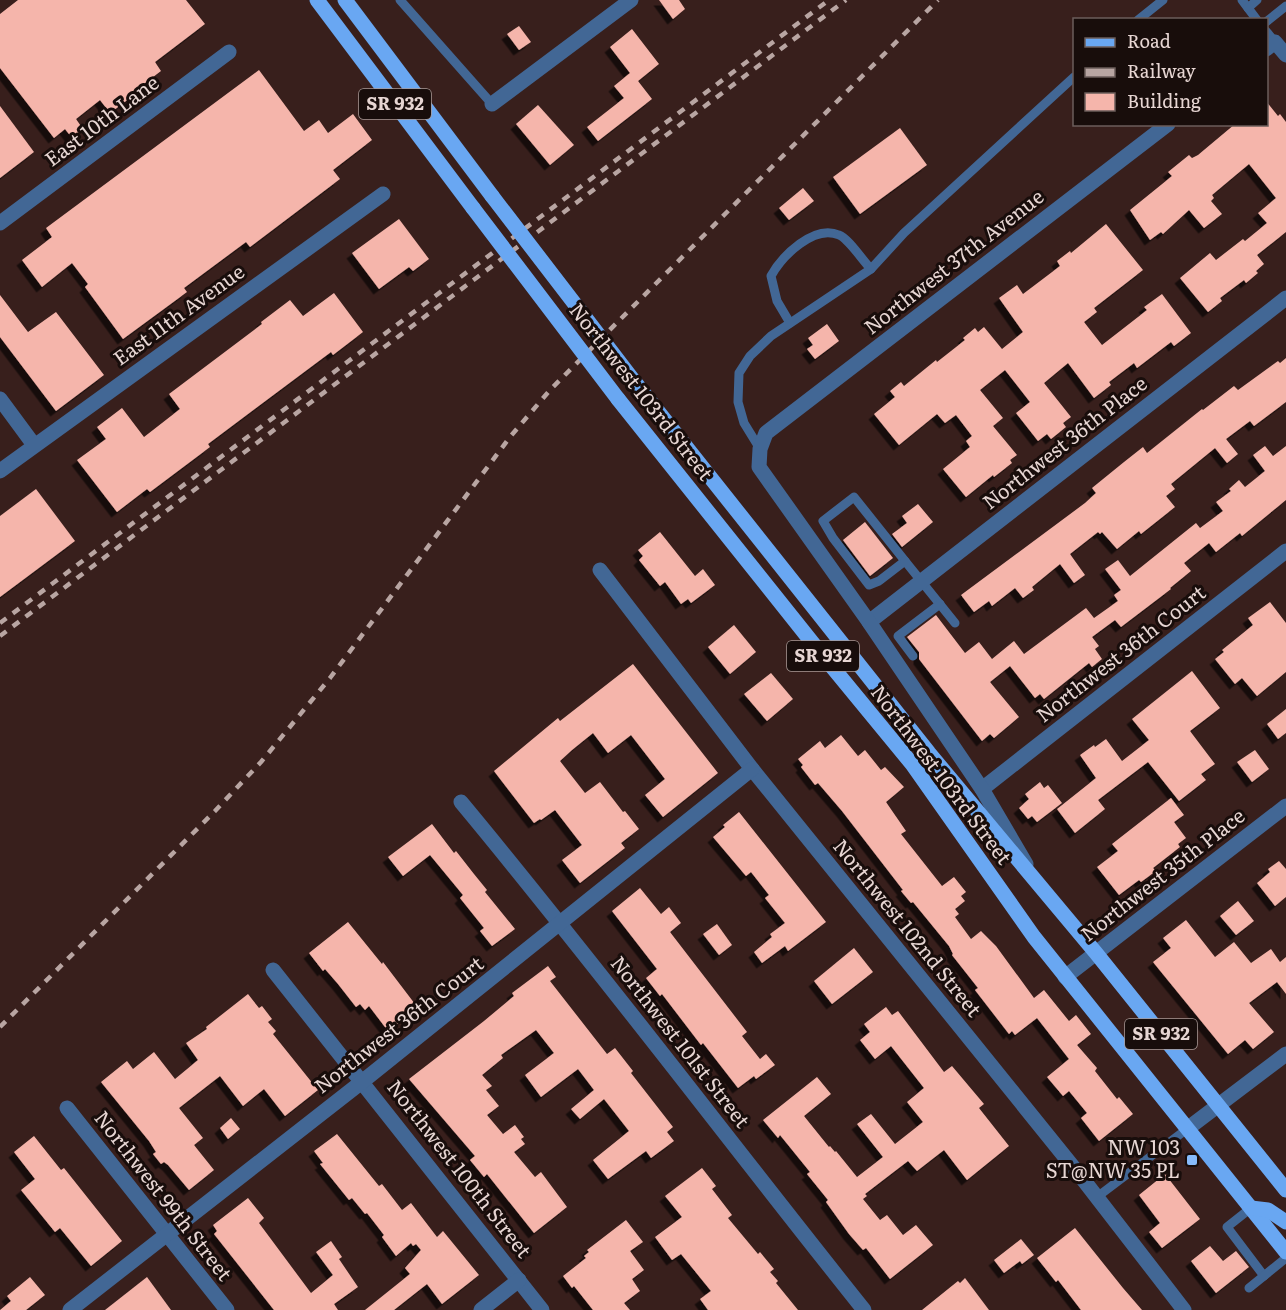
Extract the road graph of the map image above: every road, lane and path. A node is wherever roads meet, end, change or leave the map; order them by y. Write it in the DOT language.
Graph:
graph roads {
  1 [pos="317,0"];
  2 [pos="345,0"];
  3 [pos="400,0"];
  4 [pos="631,0"];
  5 [pos="1163,0"];
  6 [pos="1257,0"];
  7 [pos="1245,4"];
  8 [pos="1286,6"];
  9 [pos="1140,18"];
  10 [pos="1256,18"];
  11 [pos="1268,20"];
  12 [pos="1269,40"];
  13 [pos="228,52"];
  14 [pos="1286,55"];
  15 [pos="1073,77"];
  16 [pos="492,104"];
  17 [pos="1165,126"];
  18 [pos="383,194"];
  19 [pos="0,223"];
  20 [pos="871,269"];
  21 [pos="1286,298"];
  22 [pos="790,322"];
  23 [pos="0,399"];
  24 [pos="34,445"];
  25 [pos="760,449"];
  26 [pos="0,471"];
  27 [pos="1286,551"];
  28 [pos="905,561"];
  29 [pos="600,570"];
  30 [pos="922,581"];
  31 [pos="940,604"];
  32 [pos="869,622"];
  33 [pos="955,623"];
  34 [pos="913,656"];
  35 [pos="752,769"];
  36 [pos="982,789"];
  37 [pos="461,802"];
  38 [pos="1286,806"];
  39 [pos="1035,879"];
  40 [pos="561,922"];
  41 [pos="1096,952"];
  42 [pos="273,970"];
  43 [pos="1065,977"];
  44 [pos="1286,1054"];
  45 [pos="363,1081"];
  46 [pos="1219,1106"];
  47 [pos="68,1108"];
  48 [pos="1187,1129"];
  49 [pos="1286,1190"];
  50 [pos="1097,1197"];
  51 [pos="1251,1208"];
  52 [pos="1286,1222"];
  53 [pos="166,1233"];
  54 [pos="1286,1252"];
  55 [pos="1286,1258"];
  56 [pos="1264,1276"];
  57 [pos="519,1280"];
  58 [pos="1249,1288"];
  59 [pos="70,1310"];
  60 [pos="226,1310"];
  61 [pos="481,1310"];
  62 [pos="542,1310"];
  63 [pos="864,1310"];
  64 [pos="1184,1310"];
  1 -- 43 [label="main road, Northwest 103rd Street / SR 932, bridge"];
  2 -- 39 [label="main road, Northwest 103rd Street / SR 932, bridge"];
  3 -- 16 [label="lane"];
  4 -- 16 [label="street"];
  5 -- 9 [label="lane"];
  6 -- 7 [label="lane"];
  7 -- 10 [label="lane"];
  8 -- 11 [label="lane"];
  12 -- 14 [label="street"];
  13 -- 19 [label="street, East 10th Lane"];
  15 -- 20 [label="lane"];
  17 -- 25 [label="street, Northwest 37th Avenue"];
  18 -- 24 [label="street, East 11th Avenue"];
  20 -- 22 [label="lane"];
  20 -- 22 [label="lane"];
  21 -- 30 [label="street, Northwest 36th Place"];
  22 -- 25 [label="lane"];
  23 -- 24 [label="street"];
  24 -- 26 [label="street, East 11th Avenue"];
  25 -- 32 [label="street, Northwest 103rd Street"];
  27 -- 36 [label="street, Northwest 36th Court"];
  28 -- 28 [label="lane"];
  28 -- 30 [label="lane"];
  29 -- 35 [label="street, Northwest 102nd Street"];
  30 -- 31 [label="lane"];
  30 -- 32 [label="street, Northwest 36th Place"];
  31 -- 33 [label="lane"];
  31 -- 34 [label="lane"];
  32 -- 36 [label="street, Northwest 103rd Street"];
  35 -- 40 [label="street, Northwest 36th Court"];
  35 -- 50 [label="street, Northwest 102nd Street"];
  36 -- 39 [label="street, Northwest 103rd Street"];
  37 -- 40 [label="street, Northwest 101st Street"];
  38 -- 41 [label="street, Northwest 35th Place"];
  39 -- 41 [label="main road, Northwest 103rd Street / SR 932"];
  40 -- 45 [label="street, Northwest 36th Court"];
  40 -- 63 [label="street, Northwest 101st Street"];
  41 -- 43 [label="street, Northwest 35th Place"];
  41 -- 46 [label="main road, Northwest 103rd Street / SR 932"];
  42 -- 45 [label="street, Northwest 100th Street"];
  43 -- 48 [label="main road, Northwest 103rd Street / SR 932"];
  44 -- 46 [label="street"];
  45 -- 53 [label="street, Northwest 36th Court"];
  45 -- 57 [label="street, Northwest 100th Street"];
  46 -- 48 [label="street"];
  46 -- 49 [label="main road, Northwest 103rd Street / SR 932"];
  47 -- 53 [label="street, Northwest 99th Street"];
  48 -- 50 [label="lane"];
  48 -- 51 [label="main road, Northwest 103rd Street / SR 932"];
  50 -- 64 [label="street, Northwest 102nd Street"];
  51 -- 52 [label="main road"];
  51 -- 54 [label="main road, Northwest 103rd Street / SR 932"];
  51 -- 56 [label="lane"];
  53 -- 59 [label="street, Northwest 36th Court"];
  53 -- 60 [label="street, Northwest 99th Street"];
  55 -- 56 [label="lane"];
  56 -- 58 [label="lane"];
  57 -- 61 [label="street"];
  57 -- 62 [label="street, Northwest 100th Street"];
}
